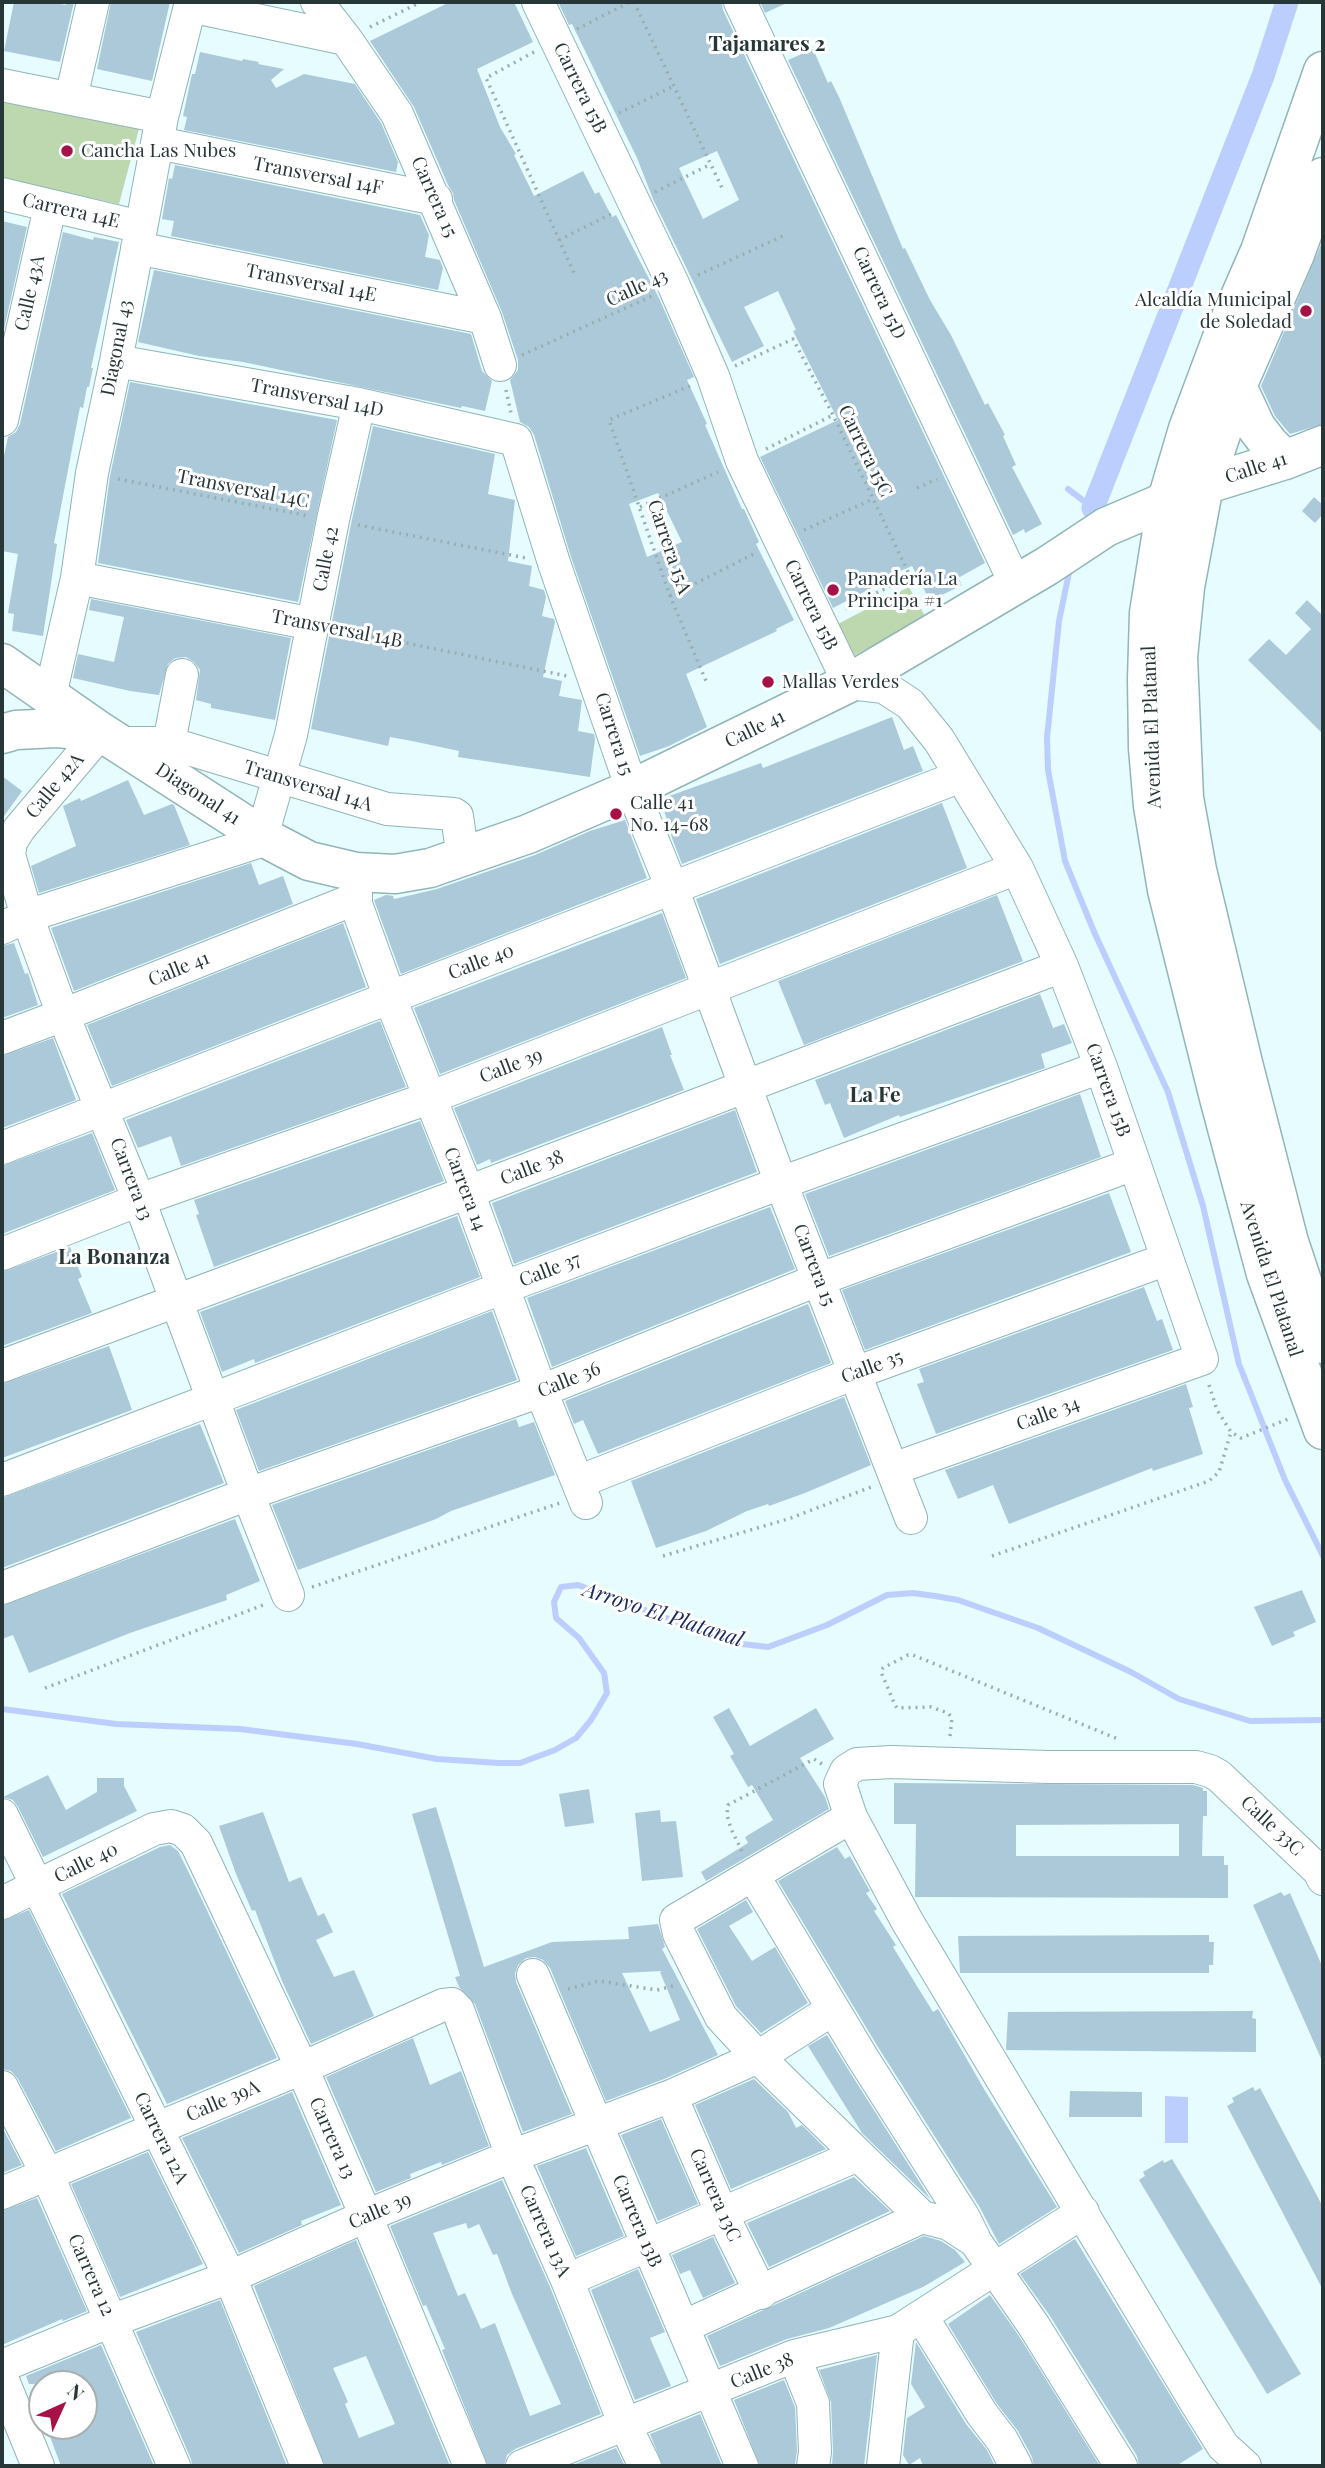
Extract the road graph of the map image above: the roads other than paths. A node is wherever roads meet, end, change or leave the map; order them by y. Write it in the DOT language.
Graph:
graph roads {
  1 [pos="93,2"];
  2 [pos="317,2"];
  3 [pos="538,2"];
  4 [pos="740,2"];
  5 [pos="190,4"];
  6 [pos="346,39"];
  7 [pos="1323,71"];
  8 [pos="2,85"];
  9 [pos="72,98"];
  10 [pos="160,130"];
  11 [pos="1323,177"];
  12 [pos="2,194"];
  13 [pos="436,199"];
  14 [pos="50,207"];
  15 [pos="139,238"];
  16 [pos="485,318"];
  17 [pos="116,361"];
  18 [pos="500,365"];
  19 [pos="1237,386"];
  20 [pos="359,404"];
  21 [pos="2,420"];
  22 [pos="516,440"];
  23 [pos="1323,445"];
  24 [pos="1285,460"];
  25 [pos="1204,485"];
  26 [pos="1167,500"];
  27 [pos="1031,576"];
  28 [pos="77,578"];
  29 [pos="313,624"];
  30 [pos="2,663"];
  31 [pos="182,675"];
  32 [pos="849,682"];
  33 [pos="50,696"];
  34 [pos="2,734"];
  35 [pos="110,738"];
  36 [pos="169,743"];
  37 [pos="961,776"];
  38 [pos="279,778"];
  39 [pos="632,789"];
  40 [pos="264,838"];
  41 [pos="11,842"];
  42 [pos="463,858"];
  43 [pos="1017,868"];
  44 [pos="356,886"];
  45 [pos="672,888"];
  46 [pos="15,922"];
  47 [pos="1062,967"];
  48 [pos="709,989"];
  49 [pos="390,998"];
  50 [pos="63,1016"];
  51 [pos="2,1038"];
  52 [pos="1101,1067"];
  53 [pos="746,1086"];
  54 [pos="429,1098"];
  55 [pos="103,1109"];
  56 [pos="2,1148"];
  57 [pos="1134,1164"];
  58 [pos="781,1183"];
  59 [pos="468,1192"];
  60 [pos="139,1200"];
  61 [pos="2,1254"];
  62 [pos="1167,1259"];
  63 [pos="820,1279"];
  64 [pos="502,1288"];
  65 [pos="178,1302"];
  66 [pos="1323,1344"];
  67 [pos="1202,1359"];
  68 [pos="2,1366"];
  69 [pos="855,1373"];
  70 [pos="541,1391"];
  71 [pos="212,1399"];
  72 [pos="1307,1424"];
  73 [pos="894,1473"];
  74 [pos="2,1480"];
  75 [pos="583,1493"];
  76 [pos="248,1494"];
  77 [pos="911,1518"];
  78 [pos="2,1588"];
  79 [pos="288,1595"];
  80 [pos="2,1815"];
  81 [pos="851,1817"];
  82 [pos="171,1826"];
  83 [pos="753,1875"];
  84 [pos="1323,1879"];
  85 [pos="38,1886"];
  86 [pos="2,1903"];
  87 [pos="538,1986"];
  88 [pos="443,2004"];
  89 [pos="833,2009"];
  90 [pos="758,2057"];
  91 [pos="302,2068"];
  92 [pos="2,2088"];
  93 [pos="671,2096"];
  94 [pos="596,2124"];
  95 [pos="156,2129"];
  96 [pos="858,2155"];
  97 [pos="512,2156"];
  98 [pos="47,2174"];
  99 [pos="2,2193"];
  100 [pos="1083,2212"];
  101 [pos="722,2214"];
  102 [pos="366,2216"];
  103 [pos="922,2217"];
  104 [pos="975,2241"];
  105 [pos="647,2244"];
  106 [pos="994,2268"];
  107 [pos="230,2277"];
  108 [pos="566,2280"];
  109 [pos="761,2293"];
  110 [pos="111,2321"];
  111 [pos="910,2324"];
  112 [pos="683,2327"];
  113 [pos="794,2356"];
  114 [pos="2,2367"];
  115 [pos="2,2378"];
  116 [pos="712,2391"];
  117 [pos="625,2424"];
  118 [pos="38,2466"];
  119 [pos="174,2466"];
  120 [pos="307,2466"];
  121 [pos="470,2466"];
  122 [pos="522,2466"];
  123 [pos="645,2466"];
  124 [pos="742,2466"];
  125 [pos="813,2466"];
  126 [pos="884,2466"];
  127 [pos="1016,2466"];
  128 [pos="1121,2466"];
  129 [pos="1245,2466"];
  1 -- 9 [label="street"];
  2 -- 6 [label="street, Carrera 15"];
  3 -- 32 [label="street, Carrera 15B"];
  4 -- 27 [label="street, Carrera 15D"];
  5 -- 6 [label="street"];
  5 -- 10 [label="street, Diagonal 43"];
  6 -- 13 [label="street, Carrera 15"];
  7 -- 26 [label="main road, Avenida El Platanal"];
  8 -- 9 [label="street, Transversal 14F"];
  9 -- 10 [label="street, Transversal 14F"];
  10 -- 13 [label="street, Transversal 14F"];
  10 -- 15 [label="street, Diagonal 43"];
  11 -- 19 [label="main road, Avenida El Platanal"];
  12 -- 14 [label="street, Carrera 14E"];
  13 -- 16 [label="street, Carrera 15"];
  14 -- 15 [label="street, Carrera 14E"];
  14 -- 21 [label="street, Calle 43A"];
  15 -- 16 [label="street, Transversal 14E"];
  15 -- 17 [label="street, Diagonal 43"];
  16 -- 18 [label="street, Carrera 15"];
  17 -- 20 [label="street, Transversal 14D"];
  17 -- 28 [label="street, Diagonal 43"];
  19 -- 24 [label="main road"];
  19 -- 25 [label="main road, Avenida El Platanal"];
  20 -- 22 [label="street, Transversal 14D"];
  20 -- 29 [label="street, Calle 42"];
  22 -- 39 [label="street, Carrera 15"];
  23 -- 24 [label="main road, Calle 41"];
  24 -- 25 [label="main road, Calle 41"];
  25 -- 26 [label="main road, Calle 41"];
  25 -- 66 [label="main road, Avenida El Platanal"];
  26 -- 27 [label="main road, Calle 41"];
  26 -- 72 [label="main road, Avenida El Platanal"];
  27 -- 32 [label="main road, Calle 41"];
  28 -- 29 [label="street, Transversal 14B"];
  28 -- 33 [label="street, Diagonal 43"];
  29 -- 38 [label="street, Calle 42"];
  30 -- 33 [label="main road"];
  31 -- 36 [label="street"];
  32 -- 37 [label="street, Carrera 15B"];
  32 -- 39 [label="main road, Calle 41"];
  33 -- 35 [label="main road, Diagonal 41"];
  34 -- 35 [label="main road"];
  35 -- 36 [label="street, Transversal 14A"];
  35 -- 40 [label="main road, Diagonal 41"];
  35 -- 41 [label="street, Calle 42A"];
  36 -- 38 [label="street, Transversal 14A"];
  37 -- 43 [label="street, Carrera 15B"];
  37 -- 45 [label="street, Calle 40"];
  38 -- 40 [label="street, Calle 42"];
  38 -- 42 [label="street, Transversal 14A"];
  39 -- 42 [label="main road, Calle 41"];
  39 -- 45 [label="street, Carrera 15"];
  40 -- 44 [label="main road, Diagonal 41"];
  40 -- 46 [label="street"];
  41 -- 46 [label="street, Carrera 13"];
  42 -- 44 [label="main road, Calle 41"];
  43 -- 47 [label="street, Carrera 15B"];
  43 -- 48 [label="street, Calle 39"];
  44 -- 49 [label="street, Carrera 14"];
  44 -- 50 [label="street, Calle 41"];
  45 -- 48 [label="street, Carrera 15"];
  45 -- 49 [label="street, Calle 40"];
  46 -- 50 [label="street, Carrera 13"];
  47 -- 52 [label="street, Carrera 15B"];
  47 -- 53 [label="street, Calle 38"];
  48 -- 53 [label="street, Carrera 15"];
  48 -- 54 [label="street, Calle 39"];
  49 -- 54 [label="street, Carrera 14"];
  49 -- 55 [label="street, Calle 40"];
  50 -- 51 [label="street, Calle 41"];
  50 -- 55 [label="street, Carrera 13"];
  52 -- 57 [label="street, Carrera 15B"];
  52 -- 58 [label="street, Calle 37"];
  53 -- 58 [label="street, Carrera 15"];
  53 -- 59 [label="street, Calle 38"];
  54 -- 59 [label="street, Carrera 14"];
  54 -- 60 [label="street, Calle 39"];
  55 -- 56 [label="street, Calle 40"];
  55 -- 60 [label="street, Carrera 13"];
  57 -- 62 [label="street, Carrera 15B"];
  57 -- 63 [label="street, Calle 36"];
  58 -- 63 [label="street, Carrera 15"];
  58 -- 64 [label="street, Calle 37"];
  59 -- 64 [label="street, Carrera 14"];
  59 -- 65 [label="street, Calle 38"];
  60 -- 61 [label="street, Calle 39"];
  60 -- 65 [label="street, Carrera 13"];
  62 -- 67 [label="street, Carrera 15B"];
  62 -- 69 [label="street, Calle 35"];
  63 -- 69 [label="street, Carrera 15"];
  63 -- 70 [label="street, Calle 36"];
  64 -- 70 [label="street, Carrera 14"];
  64 -- 71 [label="street, Calle 37"];
  65 -- 68 [label="street, Calle 38"];
  65 -- 71 [label="street, Carrera 13"];
  67 -- 73 [label="street, Calle 34"];
  69 -- 73 [label="street, Carrera 15"];
  69 -- 75 [label="street, Calle 35"];
  70 -- 75 [label="street, Carrera 14"];
  70 -- 76 [label="street, Calle 36"];
  71 -- 74 [label="street, Calle 37"];
  71 -- 76 [label="street, Carrera 13"];
  73 -- 77 [label="street, Carrera 15"];
  76 -- 78 [label="street, Calle 36"];
  76 -- 79 [label="street, Carrera 13"];
  80 -- 85 [label="street, Carrera 12A"];
  81 -- 83 [label="street"];
  81 -- 84 [label="street, Calle 33C"];
  81 -- 100 [label="street"];
  82 -- 85 [label="street, Calle 40"];
  82 -- 91 [label="street, Carrera 13"];
  83 -- 89 [label="street"];
  83 -- 90 [label="street"];
  85 -- 86 [label="street, Calle 40"];
  85 -- 95 [label="street, Carrera 12A"];
  87 -- 94 [label="street, Carrera 13B"];
  88 -- 91 [label="street, Calle 39A"];
  88 -- 97 [label="street, Carrera 13A"];
  89 -- 90 [label="street, Calle 39"];
  89 -- 104 [label="street"];
  90 -- 93 [label="street, Calle 39"];
  90 -- 96 [label="street"];
  91 -- 95 [label="street, Calle 39A"];
  91 -- 102 [label="street, Carrera 13"];
  92 -- 98 [label="street, Carrera 12"];
  93 -- 94 [label="street, Calle 39"];
  93 -- 101 [label="street, Carrera 13C"];
  94 -- 97 [label="street, Calle 39"];
  94 -- 105 [label="street, Carrera 13B"];
  95 -- 98 [label="street, Calle 39A"];
  95 -- 107 [label="street, Carrera 12A"];
  96 -- 101 [label="street"];
  96 -- 103 [label="street"];
  97 -- 102 [label="street, Calle 39"];
  97 -- 108 [label="street, Carrera 13A"];
  98 -- 99 [label="street, Calle 39A"];
  98 -- 110 [label="street, Carrera 12"];
  100 -- 106 [label="street, Calle 38"];
  100 -- 129 [label="street"];
  101 -- 105 [label="street"];
  101 -- 109 [label="street, Carrera 13C"];
  102 -- 107 [label="street, Calle 39"];
  102 -- 121 [label="street, Carrera 13"];
  103 -- 104 [label="street"];
  103 -- 109 [label="street"];
  104 -- 106 [label="street"];
  105 -- 108 [label="street"];
  105 -- 112 [label="street, Carrera 13B"];
  106 -- 111 [label="street, Calle 38"];
  106 -- 128 [label="street"];
  107 -- 110 [label="street, Calle 39"];
  107 -- 120 [label="street, Carrera 12A"];
  108 -- 117 [label="street, Carrera 13A"];
  109 -- 112 [label="street"];
  110 -- 114 [label="street, Calle 39"];
  110 -- 119 [label="street, Carrera 12"];
  111 -- 113 [label="street, Calle 38"];
  111 -- 126 [label="street"];
  111 -- 127 [label="street"];
  112 -- 116 [label="street, Carrera 13B"];
  113 -- 116 [label="street, Calle 38"];
  113 -- 125 [label="street"];
  115 -- 118 [label="street"];
  116 -- 117 [label="street, Calle 38"];
  116 -- 124 [label="street, Carrera 13B"];
  117 -- 122 [label="street, Calle 38"];
  117 -- 123 [label="street, Carrera 13A"];
}
